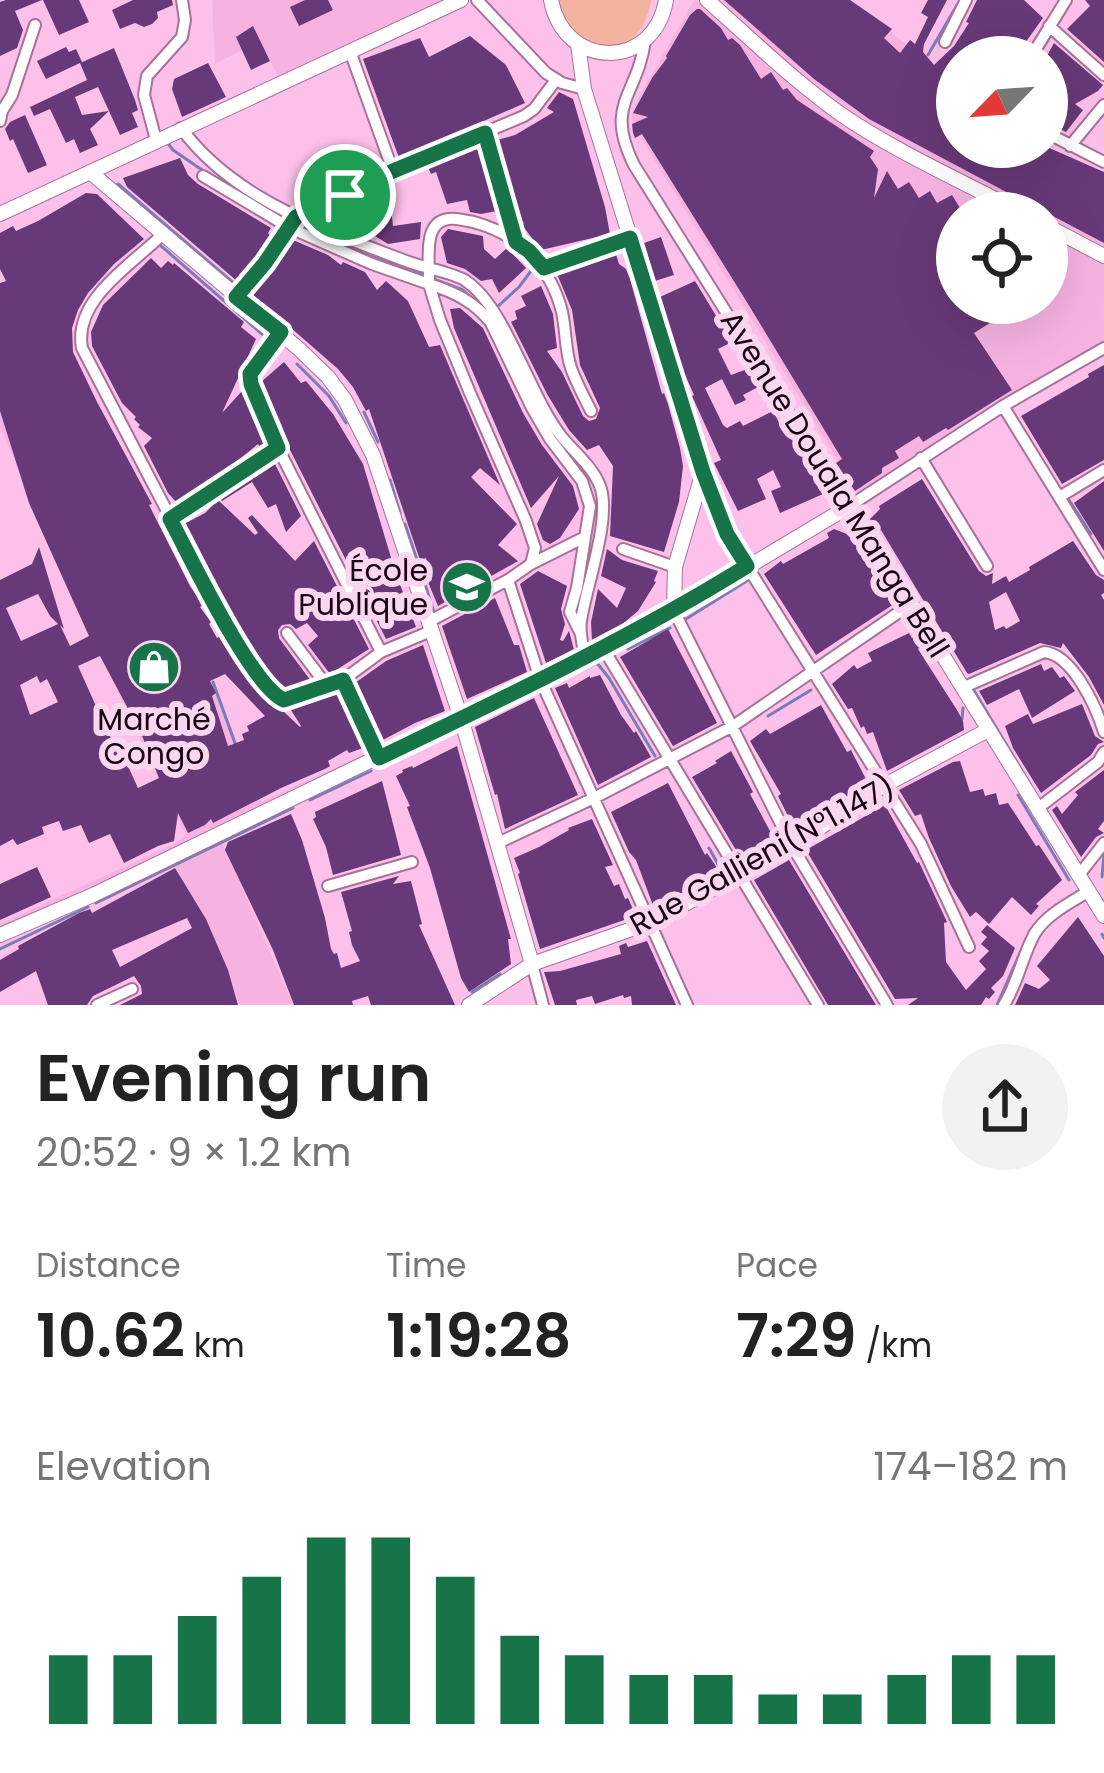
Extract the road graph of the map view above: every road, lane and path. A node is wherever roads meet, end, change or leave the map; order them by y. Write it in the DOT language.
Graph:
graph roads {
  1 [pos="182,0"];
  2 [pos="461,0"];
  3 [pos="477,0"];
  4 [pos="536,0"];
  5 [pos="666,0"];
  6 [pos="707,0"];
  7 [pos="966,0"];
  8 [pos="1066,0"];
  9 [pos="553,7"];
  10 [pos="34,25"];
  11 [pos="1049,26"];
  12 [pos="948,36"];
  13 [pos="1043,36"];
  14 [pos="645,40"];
  15 [pos="578,44"];
  16 [pos="350,51"];
  17 [pos="1104,75"];
  18 [pos="556,80"];
  19 [pos="584,89"];
  20 [pos="1104,105"];
  21 [pos="0,121"];
  22 [pos="485,133"];
  23 [pos="166,135"];
  24 [pos="1070,146"];
  25 [pos="1104,162"];
  26 [pos="393,171"];
  27 [pos="90,172"];
  28 [pos="203,176"];
  29 [pos="982,192"];
  30 [pos="0,214"];
  31 [pos="293,222"];
  32 [pos="162,235"];
  33 [pos="1068,237"];
  34 [pos="630,238"];
  35 [pos="516,242"];
  36 [pos="1104,256"];
  37 [pos="544,268"];
  38 [pos="429,277"];
  39 [pos="236,297"];
  40 [pos="281,332"];
  41 [pos="1104,348"];
  42 [pos="1003,406"];
  43 [pos="591,411"];
  44 [pos="278,448"];
  45 [pos="921,458"];
  46 [pos="1104,470"];
  47 [pos="703,472"];
  48 [pos="1061,496"];
  49 [pos="848,506"];
  50 [pos="170,519"];
  51 [pos="585,537"];
  52 [pos="623,549"];
  53 [pos="531,564"];
  54 [pos="747,566"];
  55 [pos="987,566"];
  56 [pos="675,567"];
  57 [pos="1104,570"];
  58 [pos="508,580"];
  59 [pos="911,604"];
  60 [pos="674,611"];
  61 [pos="430,626"];
  62 [pos="287,633"];
  63 [pos="581,634"];
  64 [pos="603,648"];
  65 [pos="381,652"];
  66 [pos="585,657"];
  67 [pos="814,670"];
  68 [pos="540,679"];
  69 [pos="343,680"];
  70 [pos="327,686"];
  71 [pos="962,688"];
  72 [pos="1104,688"];
  73 [pos="1089,698"];
  74 [pos="461,718"];
  75 [pos="733,726"];
  76 [pos="988,730"];
  77 [pos="1104,732"];
  78 [pos="1104,752"];
  79 [pos="379,758"];
  80 [pos="669,759"];
  81 [pos="883,786"];
  82 [pos="594,798"];
  83 [pos="1037,809"];
  84 [pos="498,843"];
  85 [pos="1104,843"];
  86 [pos="792,846"];
  87 [pos="412,862"];
  88 [pos="738,874"];
  89 [pos="1079,875"];
  90 [pos="328,886"];
  91 [pos="1089,891"];
  92 [pos="1104,916"];
  93 [pos="652,922"];
  94 [pos="0,935"];
  95 [pos="969,947"];
  96 [pos="532,964"];
  97 [pos="132,988"];
  98 [pos="97,1005"];
  99 [pos="469,1005"];
  100 [pos="543,1005"];
  101 [pos="687,1005"];
  102 [pos="818,1005"];
  103 [pos="887,1005"];
  104 [pos="1004,1005"];
  1 -- 23 [label="street"];
  2 -- 16 [label="street"];
  3 -- 18 [label="street"];
  4 -- 9 [label="street"];
  5 -- 14 [label="street"];
  6 -- 29 [label="street"];
  7 -- 12 [label="street"];
  8 -- 11 [label="street"];
  9 -- 15 [label="street"];
  10 -- 21 [label="street"];
  11 -- 13 [label="street"];
  11 -- 17 [label="street"];
  14 -- 15 [label="street"];
  14 -- 49 [label="street, Avenue Douala Manga Bell"];
  15 -- 19 [label="street"];
  16 -- 23 [label="street"];
  16 -- 26 [label="street"];
  18 -- 19 [label="street"];
  18 -- 22 [label="street"];
  19 -- 34 [label="street"];
  20 -- 24 [label="street"];
  22 -- 26 [label="street"];
  22 -- 35 [label="street"];
  23 -- 27 [label="street"];
  23 -- 31 [label="street"];
  24 -- 25 [label="street"];
  26 -- 31 [label="street"];
  27 -- 30 [label="street"];
  27 -- 32 [label="street"];
  28 -- 31 [label="street"];
  31 -- 38 [label="street"];
  31 -- 39 [label="street"];
  32 -- 39 [label="street"];
  32 -- 50 [label="street"];
  33 -- 36 [label="street"];
  34 -- 37 [label="street"];
  34 -- 47 [label="street"];
  35 -- 37 [label="street"];
  35 -- 38 [label="street"];
  37 -- 43 [label="street"];
  38 -- 51 [label="street"];
  38 -- 53 [label="street"];
  38 -- 63 [label="street"];
  39 -- 40 [label="street"];
  40 -- 44 [label="street"];
  40 -- 61 [label="street"];
  41 -- 42 [label="street"];
  42 -- 45 [label="street"];
  42 -- 48 [label="street"];
  44 -- 50 [label="street"];
  44 -- 65 [label="street"];
  45 -- 49 [label="street"];
  45 -- 55 [label="street"];
  46 -- 48 [label="street"];
  47 -- 54 [label="street"];
  47 -- 56 [label="street"];
  48 -- 57 [label="street"];
  49 -- 54 [label="street"];
  49 -- 59 [label="street, Avenue Douala Manga Bell"];
  50 -- 70 [label="street"];
  51 -- 53 [label="street"];
  51 -- 63 [label="street"];
  52 -- 56 [label="street"];
  53 -- 58 [label="street"];
  54 -- 60 [label="street"];
  54 -- 67 [label="street"];
  56 -- 60 [label="street"];
  58 -- 61 [label="street"];
  58 -- 68 [label="street"];
  59 -- 67 [label="street"];
  59 -- 71 [label="street, Avenue Douala Manga Bell"];
  60 -- 64 [label="street"];
  60 -- 75 [label="street"];
  61 -- 65 [label="street"];
  61 -- 74 [label="street"];
  62 -- 70 [label="street"];
  63 -- 66 [label="street"];
  64 -- 66 [label="street"];
  64 -- 80 [label="street"];
  65 -- 69 [label="street"];
  66 -- 68 [label="street"];
  67 -- 75 [label="street"];
  67 -- 81 [label="street"];
  68 -- 74 [label="street"];
  68 -- 82 [label="street"];
  69 -- 70 [label="street"];
  69 -- 79 [label="street"];
  71 -- 73 [label="street"];
  71 -- 76 [label="street, Avenue Douala Manga Bell"];
  72 -- 73 [label="street"];
  73 -- 77 [label="street"];
  74 -- 79 [label="street"];
  74 -- 84 [label="street"];
  75 -- 80 [label="street"];
  75 -- 86 [label="street"];
  76 -- 81 [label="street, Rue Gallieni(N°1.147)"];
  76 -- 83 [label="street, Avenue Douala Manga Bell"];
  78 -- 83 [label="street"];
  79 -- 94 [label="street"];
  80 -- 82 [label="street"];
  80 -- 88 [label="street"];
  81 -- 86 [label="street, Rue Gallieni(N°1.147)"];
  81 -- 95 [label="street"];
  82 -- 84 [label="street"];
  82 -- 93 [label="street"];
  83 -- 89 [label="street, Avenue Douala Manga Bell"];
  84 -- 96 [label="street"];
  85 -- 89 [label="street"];
  86 -- 88 [label="street, Rue Gallieni(N°1.147)"];
  86 -- 103 [label="street"];
  87 -- 90 [label="street"];
  88 -- 93 [label="street, Rue Gallieni(N°1.147)"];
  88 -- 102 [label="street"];
  89 -- 91 [label="street, Avenue Douala Manga Bell"];
  91 -- 92 [label="street, Avenue Douala Manga Bell"];
  91 -- 104 [label="street"];
  93 -- 96 [label="street, Rue Gallieni(N°1.147)"];
  93 -- 101 [label="street"];
  96 -- 99 [label="street, Rue Gallieni(N°1.147)"];
  96 -- 100 [label="street"];
  97 -- 98 [label="street"];
}
